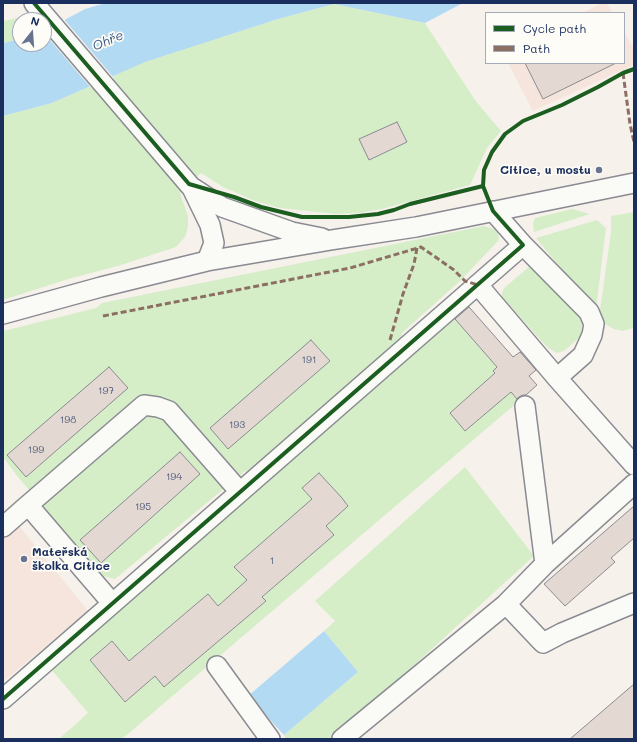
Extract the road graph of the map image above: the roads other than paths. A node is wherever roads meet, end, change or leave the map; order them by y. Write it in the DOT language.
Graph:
graph roads {
  1 [pos="34,3"];
  2 [pos="634,183"];
  3 [pos="191,186"];
  4 [pos="493,211"];
  5 [pos="331,240"];
  6 [pos="523,245"];
  7 [pos="207,261"];
  8 [pos="478,285"];
  9 [pos="3,314"];
  10 [pos="557,378"];
  11 [pos="525,406"];
  12 [pos="634,465"];
  13 [pos="634,484"];
  14 [pos="240,492"];
  15 [pos="28,505"];
  16 [pos="3,527"];
  17 [pos="545,564"];
  18 [pos="112,603"];
  19 [pos="634,603"];
  20 [pos="506,604"];
  21 [pos="217,666"];
  22 [pos="3,698"];
  23 [pos="270,739"];
  24 [pos="342,739"];
  1 -- 3 [label="street"];
  2 -- 4 [label="street"];
  3 -- 5 [label="street"];
  3 -- 7 [label="street"];
  4 -- 5 [label="street"];
  4 -- 6 [label="street"];
  5 -- 7 [label="street"];
  6 -- 8 [label="street"];
  6 -- 10 [label="street"];
  7 -- 9 [label="street"];
  8 -- 10 [label="street"];
  8 -- 14 [label="street"];
  10 -- 12 [label="street"];
  11 -- 17 [label="street"];
  13 -- 17 [label="street"];
  14 -- 15 [label="street"];
  14 -- 18 [label="street"];
  15 -- 16 [label="street"];
  15 -- 18 [label="street"];
  17 -- 20 [label="street"];
  18 -- 22 [label="street"];
  19 -- 20 [label="street"];
  20 -- 24 [label="street"];
  21 -- 23 [label="street"];
}
